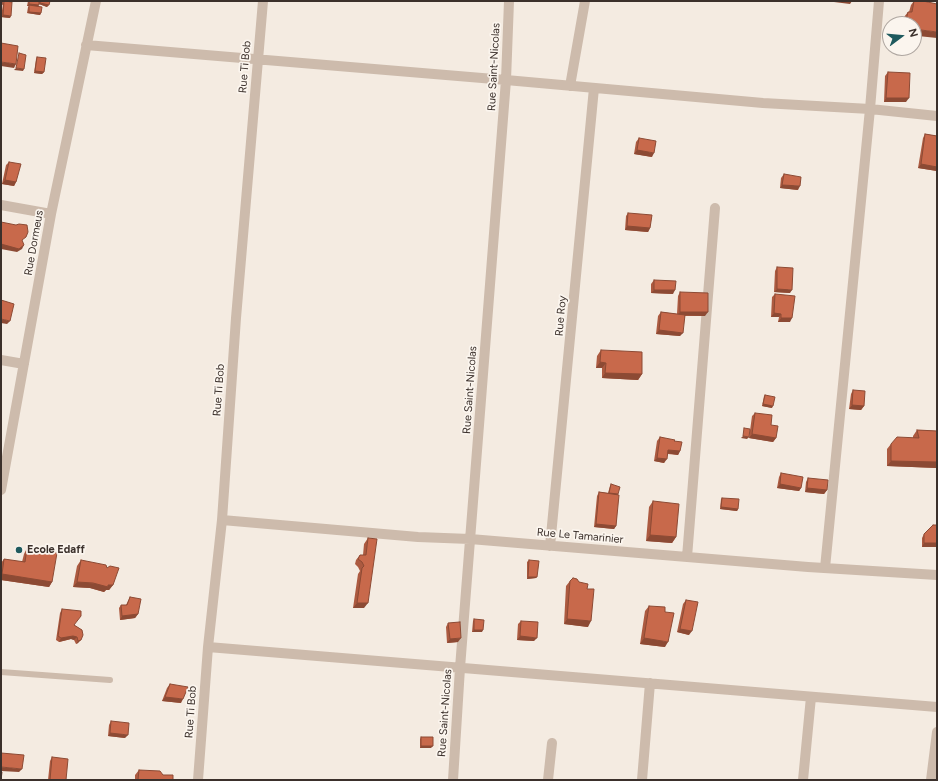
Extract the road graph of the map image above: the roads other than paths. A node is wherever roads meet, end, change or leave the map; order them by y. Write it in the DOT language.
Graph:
graph roads {
  1 [pos="96,1"];
  2 [pos="263,1"];
  3 [pos="509,1"];
  4 [pos="585,1"];
  5 [pos="879,1"];
  6 [pos="86,45"];
  7 [pos="258,60"];
  8 [pos="506,80"];
  9 [pos="570,86"];
  10 [pos="594,88"];
  11 [pos="870,109"];
  12 [pos="937,116"];
  13 [pos="1,205"];
  14 [pos="715,208"];
  15 [pos="51,214"];
  16 [pos="1,360"];
  17 [pos="24,364"];
  18 [pos="3,466"];
  19 [pos="1,490"];
  20 [pos="222,520"];
  21 [pos="470,539"];
  22 [pos="550,546"];
  23 [pos="687,557"];
  24 [pos="825,568"];
  25 [pos="937,575"];
  26 [pos="208,647"];
  27 [pos="460,668"];
  28 [pos="1,672"];
  29 [pos="110,680"];
  30 [pos="650,684"];
  31 [pos="811,697"];
  32 [pos="937,707"];
  33 [pos="937,732"];
  34 [pos="552,743"];
  35 [pos="198,780"];
  36 [pos="452,780"];
  37 [pos="548,780"];
  38 [pos="642,780"];
  39 [pos="803,780"];
  40 [pos="931,780"];
  1 -- 6 [label="street, Rue Dormeus"];
  2 -- 7 [label="street, Rue Ti Bob"];
  3 -- 8 [label="street, Rue Saint-Nicolas"];
  4 -- 9 [label="street"];
  5 -- 11 [label="street"];
  6 -- 7 [label="street"];
  6 -- 15 [label="street, Rue Dormeus"];
  7 -- 8 [label="street"];
  7 -- 20 [label="street, Rue Ti Bob"];
  8 -- 9 [label="street"];
  8 -- 21 [label="street, Rue Saint-Nicolas"];
  9 -- 10 [label="street"];
  10 -- 11 [label="street"];
  10 -- 22 [label="street, Rue Roy"];
  11 -- 12 [label="street"];
  11 -- 24 [label="street"];
  13 -- 15 [label="street"];
  14 -- 23 [label="street"];
  15 -- 17 [label="street, Rue Dormeus"];
  16 -- 17 [label="street"];
  17 -- 18 [label="street, Rue Dormeus"];
  18 -- 19 [label="street, Rue Dormeus"];
  20 -- 21 [label="street, Rue Le Tamarinier"];
  20 -- 26 [label="street, Rue Ti Bob"];
  21 -- 22 [label="street, Rue Le Tamarinier"];
  21 -- 27 [label="street, Rue Saint-Nicolas"];
  22 -- 23 [label="street, Rue Le Tamarinier"];
  23 -- 24 [label="street, Rue Le Tamarinier"];
  24 -- 25 [label="street, Rue Le Tamarinier"];
  26 -- 27 [label="street"];
  26 -- 35 [label="street, Rue Ti Bob"];
  27 -- 30 [label="street"];
  27 -- 36 [label="street, Rue Saint-Nicolas"];
  28 -- 29 [label="lane"];
  30 -- 31 [label="street"];
  30 -- 38 [label="street"];
  31 -- 32 [label="street"];
  31 -- 39 [label="street"];
  33 -- 40 [label="street"];
  34 -- 37 [label="street"];
}
